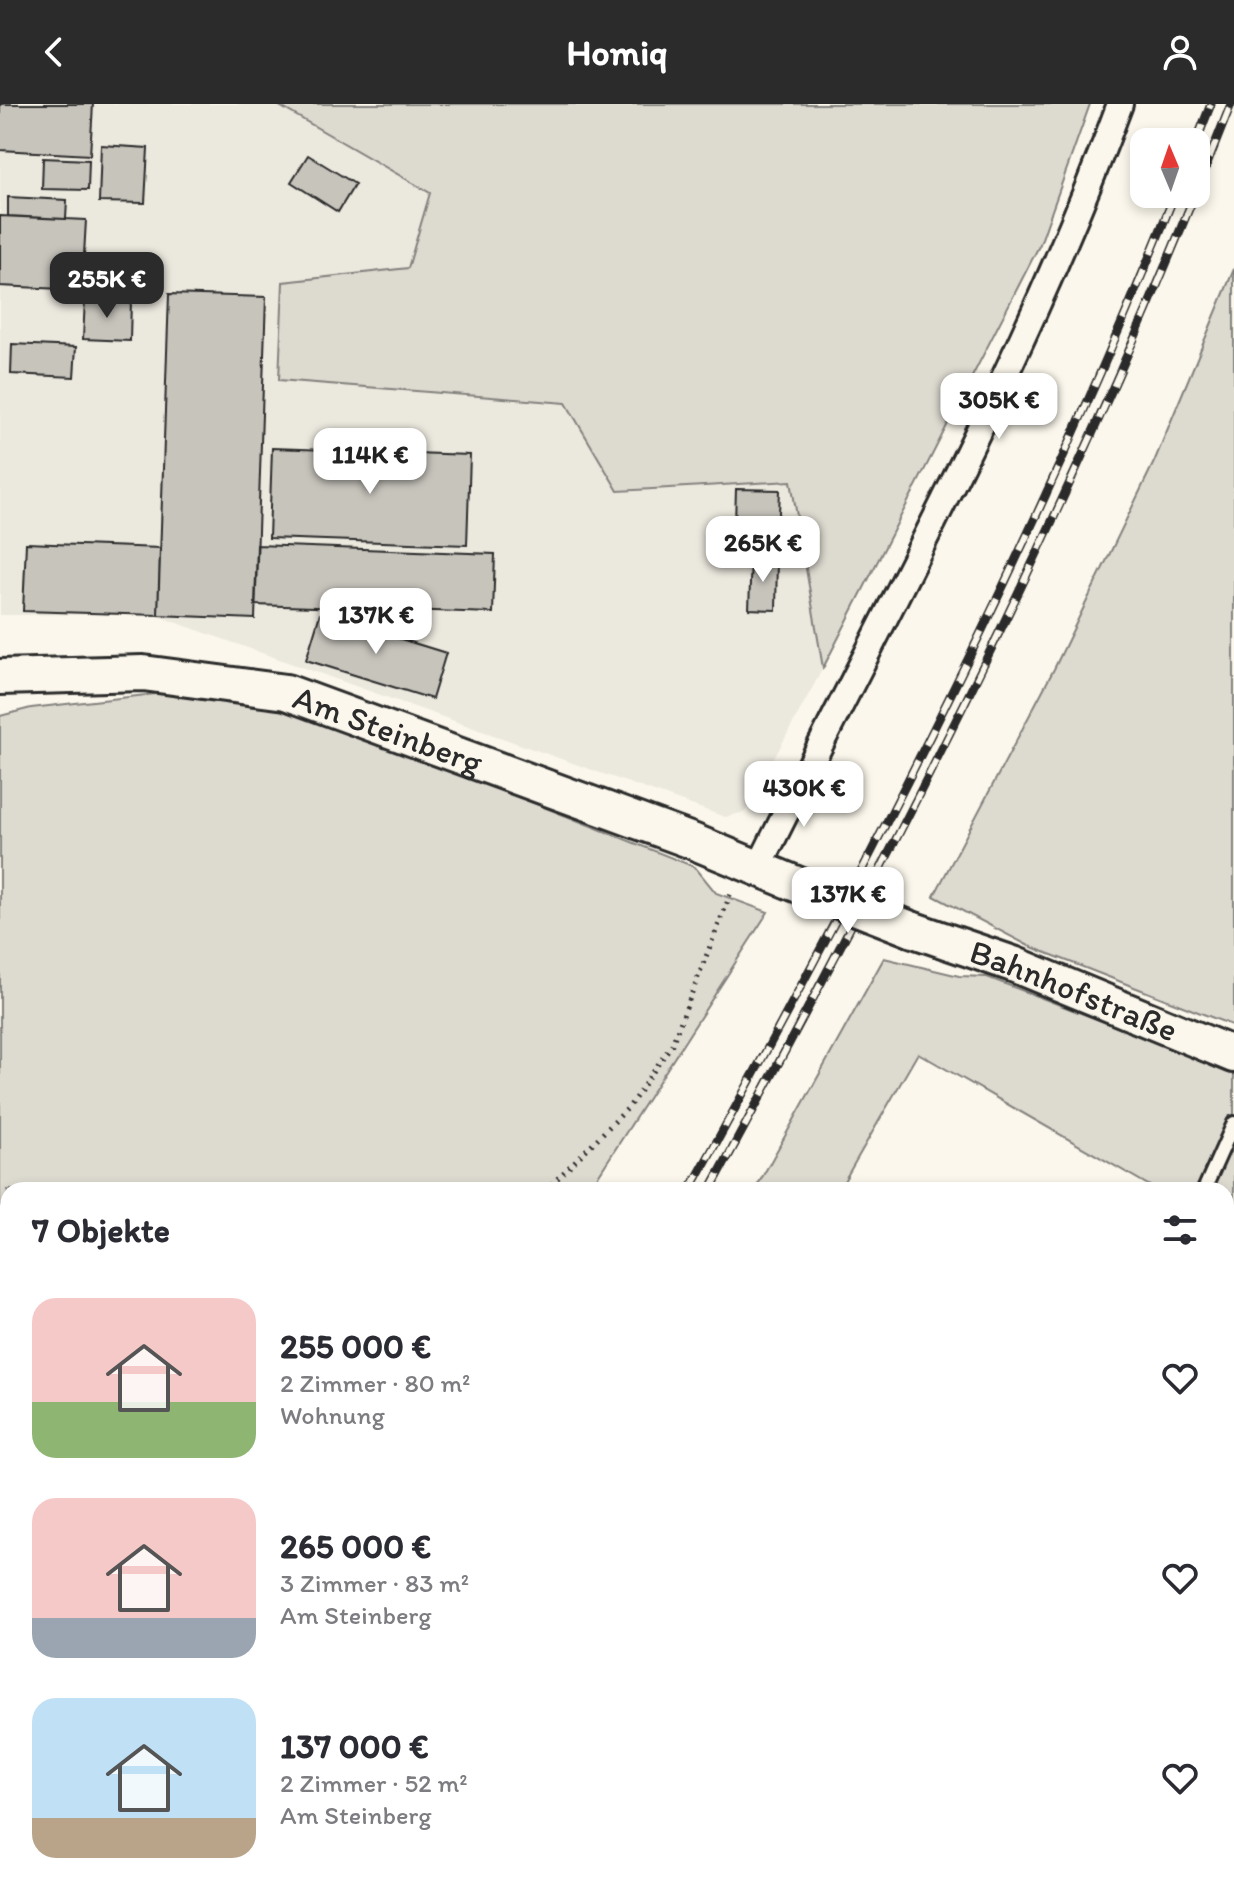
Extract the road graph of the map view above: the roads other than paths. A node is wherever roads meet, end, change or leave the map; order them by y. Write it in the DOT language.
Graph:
graph roads {
  1 [pos="1120,104"];
  2 [pos="0,677"];
  3 [pos="758,869"];
  4 [pos="806,888"];
  5 [pos="1234,1055"];
  6 [pos="1234,1123"];
  7 [pos="1208,1182"];
  1 -- 3 [label="street"];
  2 -- 3 [label="main road, Am Steinberg"];
  3 -- 4 [label="main road, Am Steinberg"];
  4 -- 5 [label="main road, Bahnhofstraße, bridge"];
  6 -- 7 [label="lane"];
}
